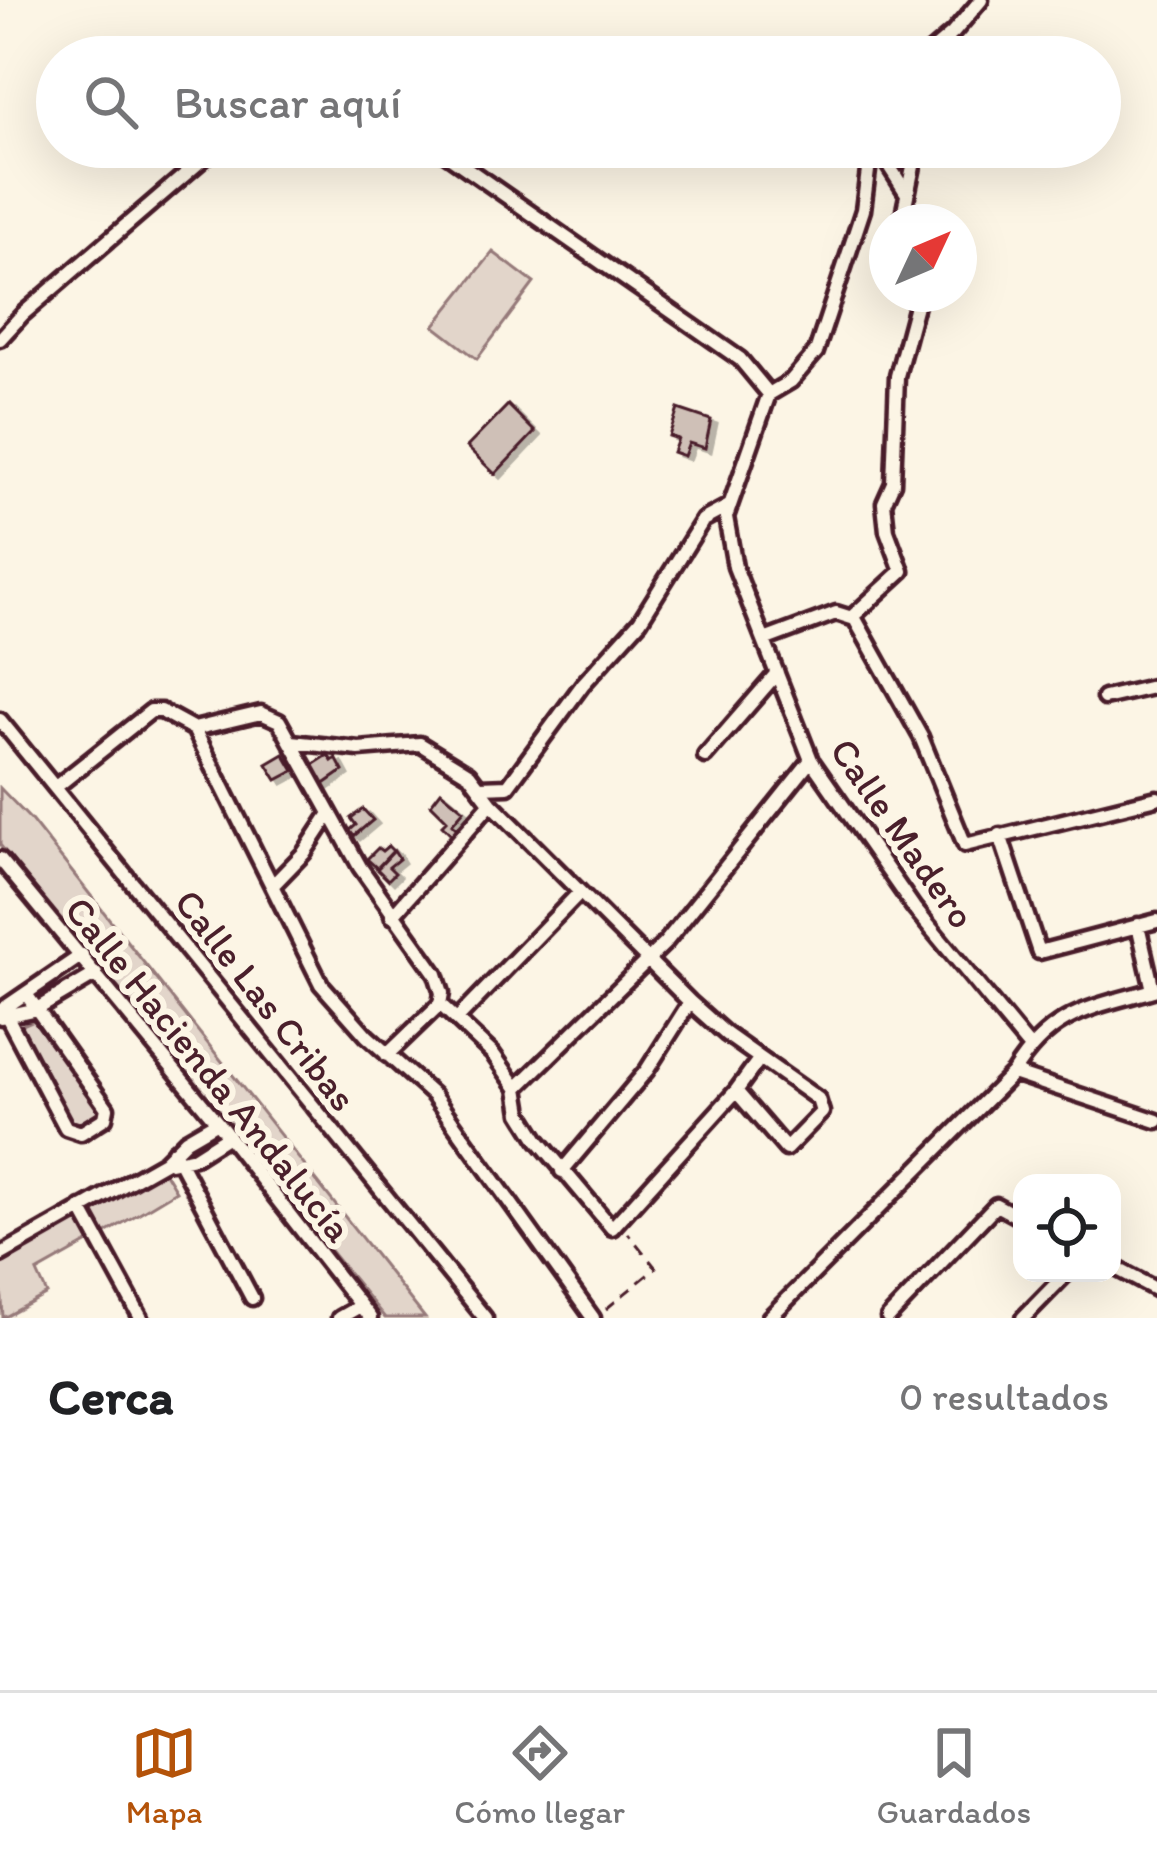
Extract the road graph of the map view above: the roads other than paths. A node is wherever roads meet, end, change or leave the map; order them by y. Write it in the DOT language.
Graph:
graph roads {
  1 [pos="981,0"];
  2 [pos="950,36"];
  3 [pos="193,168"];
  4 [pos="466,168"];
  5 [pos="870,168"];
  6 [pos="888,168"];
  7 [pos="913,168"];
  8 [pos="907,195"];
  9 [pos="907,204"];
  10 [pos="914,312"];
  11 [pos="0,339"];
  12 [pos="770,394"];
  13 [pos="729,506"];
  14 [pos="852,617"];
  15 [pos="764,640"];
  16 [pos="776,673"];
  17 [pos="1157,686"];
  18 [pos="1104,698"];
  19 [pos="0,720"];
  20 [pos="194,729"];
  21 [pos="292,742"];
  22 [pos="705,756"];
  23 [pos="811,760"];
  24 [pos="57,786"];
  25 [pos="480,787"];
  26 [pos="1157,798"];
  27 [pos="491,803"];
  28 [pos="329,815"];
  29 [pos="1000,835"];
  30 [pos="0,860"];
  31 [pos="272,886"];
  32 [pos="580,892"];
  33 [pos="392,916"];
  34 [pos="1157,921"];
  35 [pos="1138,925"];
  36 [pos="82,955"];
  37 [pos="646,958"];
  38 [pos="96,974"];
  39 [pos="1155,989"];
  40 [pos="26,994"];
  41 [pos="690,1002"];
  42 [pos="440,1004"];
  43 [pos="37,1009"];
  44 [pos="3,1014"];
  45 [pos="457,1019"];
  46 [pos="1029,1047"];
  47 [pos="387,1055"];
  48 [pos="760,1058"];
  49 [pos="1013,1073"];
  50 [pos="517,1088"];
  51 [pos="736,1091"];
  52 [pos="1157,1121"];
  53 [pos="217,1122"];
  54 [pos="228,1136"];
  55 [pos="186,1140"];
  56 [pos="195,1157"];
  57 [pos="172,1158"];
  58 [pos="562,1171"];
  59 [pos="81,1208"];
  60 [pos="1013,1214"];
  61 [pos="0,1256"];
  62 [pos="1121,1271"];
  63 [pos="1058,1282"];
  64 [pos="1157,1290"];
  65 [pos="252,1298"];
  66 [pos="360,1306"];
  67 [pos="141,1318"];
  68 [pos="340,1318"];
  69 [pos="370,1318"];
  70 [pos="485,1318"];
  71 [pos="594,1318"];
  72 [pos="769,1318"];
  73 [pos="888,1318"];
  74 [pos="1023,1318"];
  1 -- 2 [label="street"];
  3 -- 11 [label="street"];
  4 -- 12 [label="street"];
  5 -- 12 [label="street"];
  6 -- 8 [label="street"];
  7 -- 8 [label="street"];
  8 -- 9 [label="street"];
  10 -- 14 [label="street"];
  12 -- 13 [label="street"];
  13 -- 15 [label="street, Calle Madero"];
  13 -- 25 [label="street"];
  14 -- 15 [label="street"];
  14 -- 29 [label="street"];
  15 -- 16 [label="street, Calle Madero"];
  16 -- 22 [label="street"];
  16 -- 23 [label="street, Calle Madero"];
  17 -- 18 [label="street"];
  19 -- 24 [label="street, Calle Las Cribas"];
  20 -- 21 [label="street"];
  20 -- 24 [label="street"];
  20 -- 31 [label="street"];
  21 -- 25 [label="street"];
  21 -- 28 [label="street"];
  23 -- 37 [label="street"];
  23 -- 46 [label="street, Calle Madero"];
  24 -- 70 [label="street, Calle Las Cribas"];
  25 -- 27 [label="street"];
  26 -- 29 [label="street"];
  27 -- 32 [label="street"];
  27 -- 33 [label="street"];
  28 -- 31 [label="street"];
  28 -- 33 [label="street"];
  29 -- 35 [label="street"];
  30 -- 36 [label="street, Calle Hacienda Andalucía"];
  31 -- 47 [label="street"];
  32 -- 37 [label="street"];
  32 -- 45 [label="street"];
  33 -- 42 [label="street"];
  34 -- 35 [label="street"];
  35 -- 39 [label="street"];
  36 -- 38 [label="street, Calle Hacienda Andalucía"];
  36 -- 40 [label="street"];
  37 -- 41 [label="street"];
  37 -- 50 [label="street"];
  38 -- 43 [label="street"];
  38 -- 53 [label="street, Calle Hacienda Andalucía"];
  39 -- 46 [label="street"];
  40 -- 43 [label="street"];
  40 -- 44 [label="street"];
  41 -- 48 [label="street"];
  41 -- 58 [label="street"];
  42 -- 45 [label="street"];
  42 -- 47 [label="street"];
  43 -- 44 [label="street"];
  43 -- 44 [label="street"];
  45 -- 50 [label="street"];
  46 -- 49 [label="street"];
  47 -- 71 [label="street"];
  48 -- 51 [label="street"];
  48 -- 51 [label="street"];
  49 -- 52 [label="street"];
  49 -- 72 [label="street"];
  50 -- 58 [label="street"];
  51 -- 58 [label="street"];
  53 -- 54 [label="street, Calle Hacienda Andalucía"];
  53 -- 55 [label="street"];
  54 -- 56 [label="street"];
  54 -- 66 [label="street, Calle Hacienda Andalucía"];
  55 -- 56 [label="street"];
  55 -- 57 [label="street"];
  56 -- 57 [label="street"];
  57 -- 59 [label="street"];
  57 -- 65 [label="street"];
  59 -- 61 [label="street"];
  59 -- 67 [label="street"];
  60 -- 73 [label="street"];
  62 -- 64 [label="street"];
  63 -- 74 [label="street"];
  66 -- 68 [label="street"];
  66 -- 69 [label="street, Calle Hacienda Andalucía"];
}
